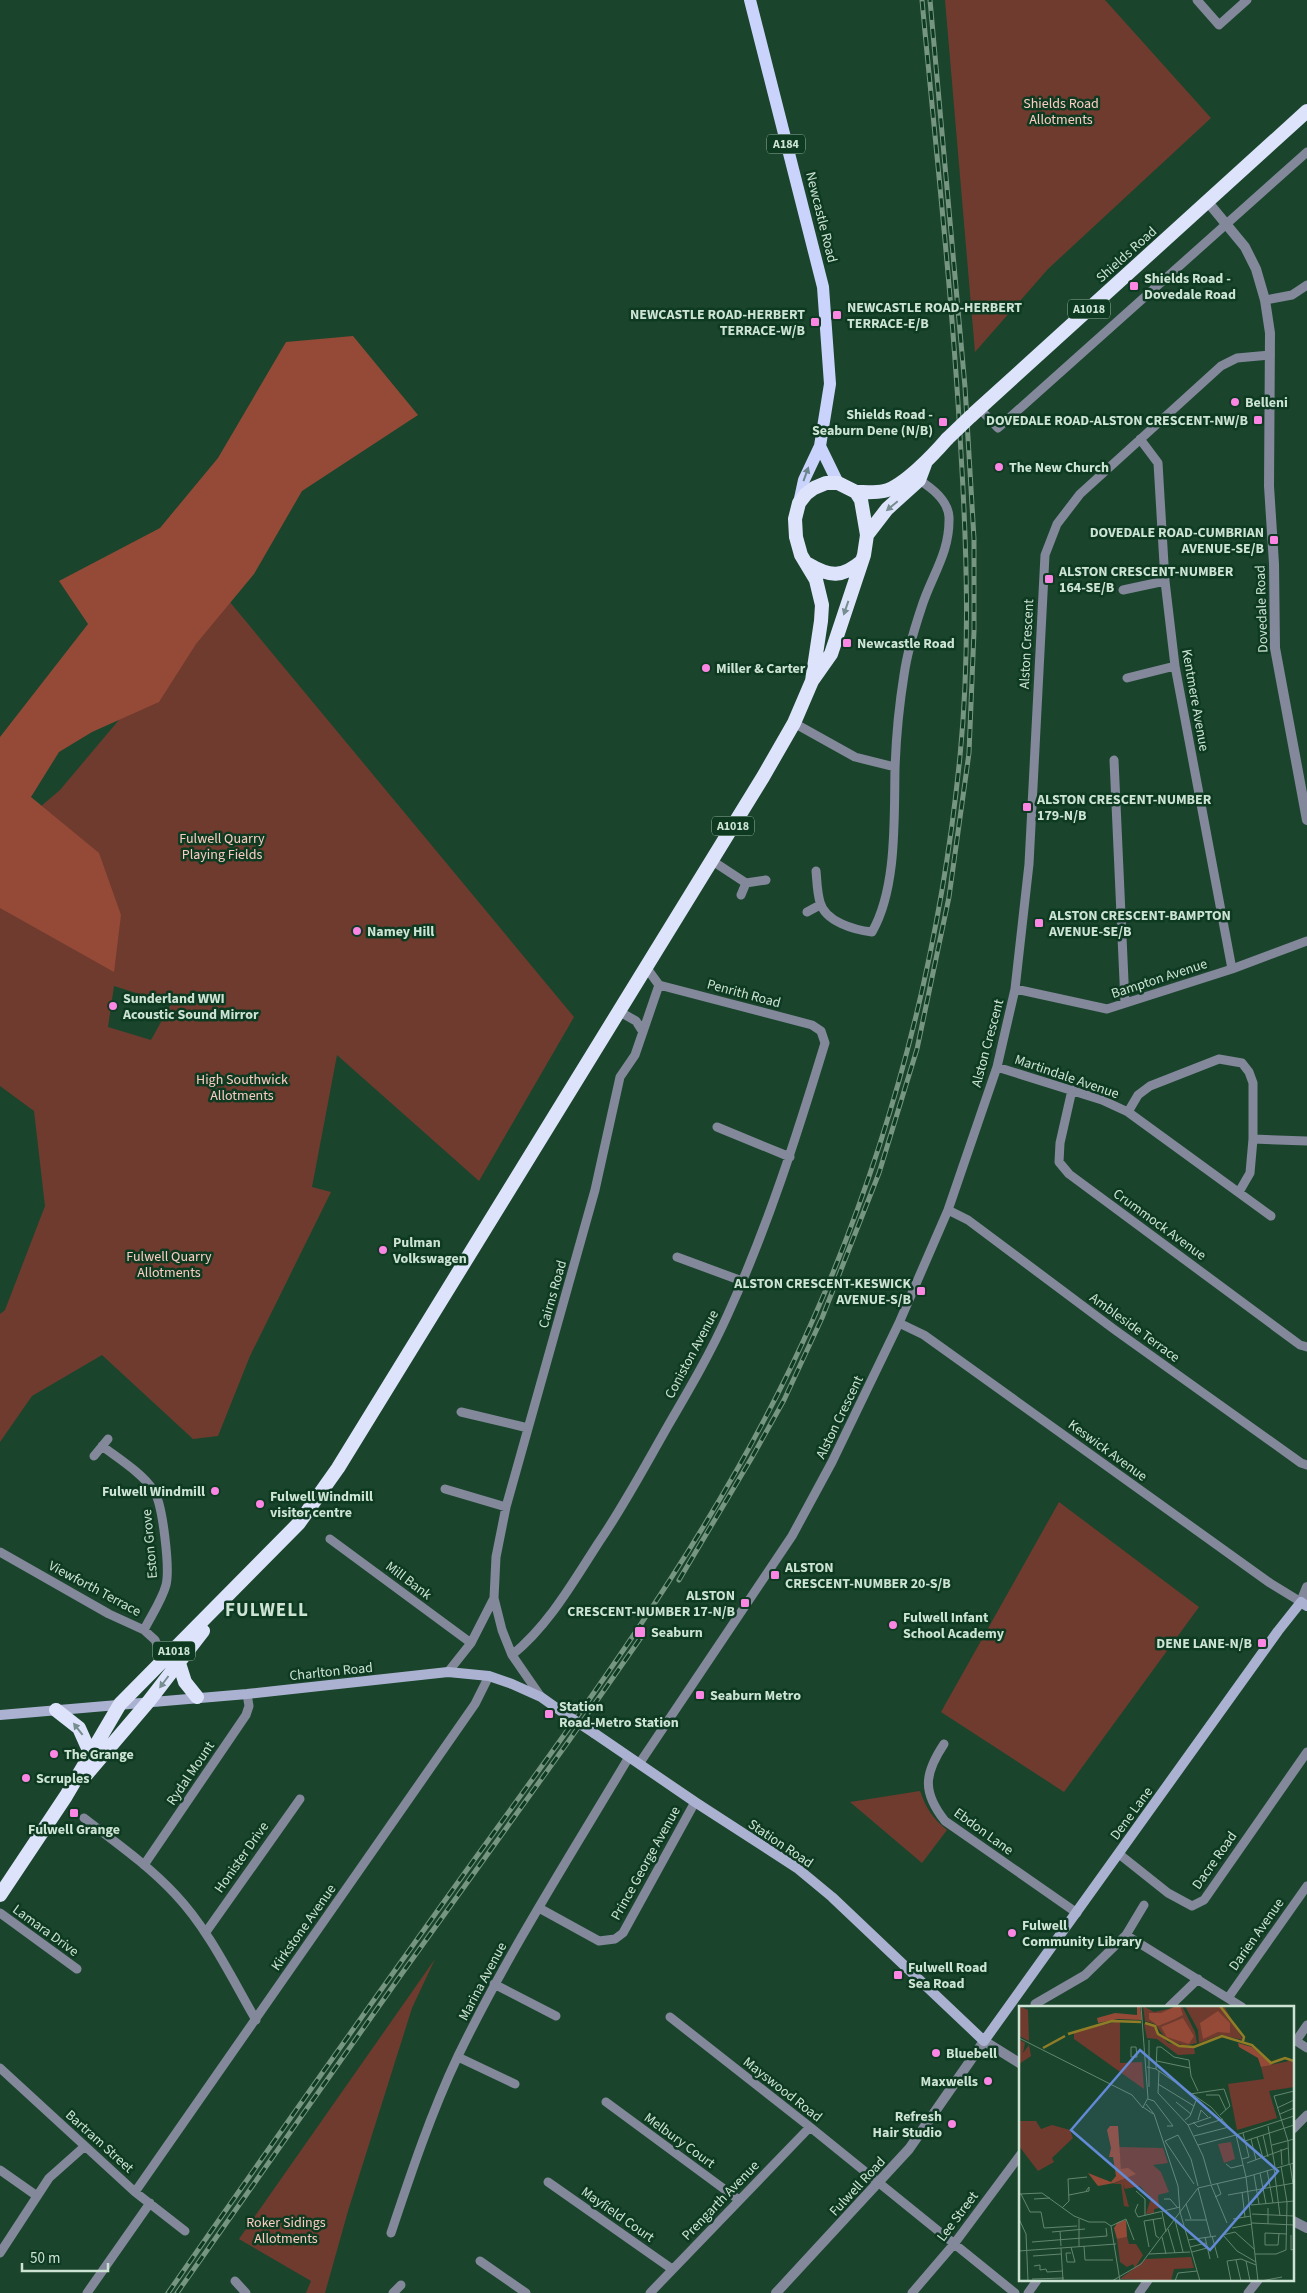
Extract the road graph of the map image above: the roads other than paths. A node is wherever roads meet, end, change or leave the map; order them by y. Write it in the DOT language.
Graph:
graph roads {
  1 [pos="750,0"];
  2 [pos="1197,0"];
  3 [pos="1247,0"];
  4 [pos="1307,111"];
  5 [pos="1307,152"];
  6 [pos="1207,201"];
  7 [pos="1226,222"];
  8 [pos="1307,286"];
  9 [pos="1266,300"];
  10 [pos="1270,355"];
  11 [pos="975,412"];
  12 [pos="1140,439"];
  13 [pos="820,446"];
  14 [pos="925,464"];
  15 [pos="920,480"];
  16 [pos="838,483"];
  17 [pos="856,492"];
  18 [pos="799,503"];
  19 [pos="867,534"];
  20 [pos="862,561"];
  21 [pos="808,564"];
  22 [pos="1165,581"];
  23 [pos="1123,590"];
  24 [pos="1175,666"];
  25 [pos="1127,678"];
  26 [pos="812,681"];
  27 [pos="794,723"];
  28 [pos="1114,760"];
  29 [pos="895,767"];
  30 [pos="1307,820"];
  31 [pos="712,860"];
  32 [pos="816,871"];
  33 [pos="766,880"];
  34 [pos="746,883"];
  35 [pos="740,895"];
  36 [pos="820,905"];
  37 [pos="807,912"];
  38 [pos="1307,941"];
  39 [pos="646,967"];
  40 [pos="1232,969"];
  41 [pos="659,985"];
  42 [pos="1015,989"];
  43 [pos="1125,1003"];
  44 [pos="620,1012"];
  45 [pos="821,1031"];
  46 [pos="643,1032"];
  47 [pos="997,1067"];
  48 [pos="1072,1090"];
  49 [pos="1128,1112"];
  50 [pos="717,1127"];
  51 [pos="1253,1139"];
  52 [pos="1307,1141"];
  53 [pos="790,1157"];
  54 [pos="1239,1192"];
  55 [pos="948,1210"];
  56 [pos="1271,1216"];
  57 [pos="677,1257"];
  58 [pos="742,1281"];
  59 [pos="899,1323"];
  60 [pos="1307,1347"];
  61 [pos="461,1412"];
  62 [pos="528,1428"];
  63 [pos="94,1456"];
  64 [pos="1307,1465"];
  65 [pos="445,1489"];
  66 [pos="506,1507"];
  67 [pos="330,1539"];
  68 [pos="0,1552"];
  69 [pos="1307,1587"];
  70 [pos="227,1598"];
  71 [pos="494,1598"];
  72 [pos="1304,1604"];
  73 [pos="144,1630"];
  74 [pos="471,1643"];
  75 [pos="512,1655"];
  76 [pos="164,1660"];
  77 [pos="179,1663"];
  78 [pos="448,1672"];
  79 [pos="489,1676"];
  80 [pos="246,1694"];
  81 [pos="540,1696"];
  82 [pos="197,1698"];
  83 [pos="150,1701"];
  84 [pos="120,1704"];
  85 [pos="56,1710"];
  86 [pos="0,1716"];
  87 [pos="944,1744"];
  88 [pos="1307,1752"];
  89 [pos="91,1755"];
  90 [pos="629,1757"];
  91 [pos="639,1764"];
  92 [pos="66,1796"];
  93 [pos="300,1799"];
  94 [pos="695,1802"];
  95 [pos="84,1818"];
  96 [pos="1119,1854"];
  97 [pos="144,1865"];
  98 [pos="1307,1886"];
  99 [pos="0,1895"];
  100 [pos="1144,1905"];
  101 [pos="539,1908"];
  102 [pos="0,1913"];
  103 [pos="1077,1913"];
  104 [pos="206,1932"];
  105 [pos="1126,1936"];
  106 [pos="77,1969"];
  107 [pos="1198,1979"];
  108 [pos="494,1984"];
  109 [pos="1228,1998"];
  110 [pos="1035,2004"];
  111 [pos="1170,2006"];
  112 [pos="1240,2006"];
  113 [pos="556,2016"];
  114 [pos="670,2017"];
  115 [pos="256,2020"];
  116 [pos="1307,2025"];
  117 [pos="1294,2040"];
  118 [pos="984,2041"];
  119 [pos="1307,2048"];
  120 [pos="458,2057"];
  121 [pos="1019,2063"];
  122 [pos="0,2068"];
  123 [pos="515,2084"];
  124 [pos="606,2102"];
  125 [pos="1307,2115"];
  126 [pos="810,2127"];
  127 [pos="1294,2128"];
  128 [pos="85,2146"];
  129 [pos="1019,2157"];
  130 [pos="0,2170"];
  131 [pos="548,2182"];
  132 [pos="879,2183"];
  133 [pos="135,2192"];
  134 [pos="37,2196"];
  135 [pos="739,2200"];
  136 [pos="150,2203"];
  137 [pos="1294,2223"];
  138 [pos="1307,2228"];
  139 [pos="184,2231"];
  140 [pos="391,2233"];
  141 [pos="954,2244"];
  142 [pos="0,2253"];
  143 [pos="480,2261"];
  144 [pos="672,2269"];
  145 [pos="1037,2280"];
  146 [pos="1148,2280"];
  147 [pos="1258,2280"];
  148 [pos="235,2281"];
  149 [pos="401,2285"];
  150 [pos="390,2291"];
  151 [pos="87,2293"];
  152 [pos="246,2293"];
  153 [pos="526,2293"];
  154 [pos="650,2293"];
  155 [pos="776,2293"];
  156 [pos="912,2293"];
  157 [pos="1015,2293"];
  158 [pos="1028,2293"];
  159 [pos="1139,2293"];
  160 [pos="1248,2293"];
  1 -- 13 [label="main road, Newcastle Road / A184"];
  2 -- 3 [label="street"];
  4 -- 6 [label="highway, Shields Road / A1018"];
  5 -- 7 [label="street"];
  6 -- 7 [label="street, Dovedale Road"];
  6 -- 11 [label="highway, Shields Road / A1018"];
  7 -- 9 [label="street, Dovedale Road"];
  7 -- 11 [label="street"];
  8 -- 9 [label="street"];
  9 -- 10 [label="street, Dovedale Road"];
  10 -- 12 [label="street, Alston Crescent"];
  10 -- 30 [label="street, Dovedale Road"];
  11 -- 14 [label="highway, Shields Road / A1018, bridge"];
  12 -- 22 [label="street, Kentmere Avenue"];
  12 -- 42 [label="street, Alston Crescent"];
  13 -- 16 [label="main road"];
  18 -- 13 [label="main road, A184, one-way"];
  14 -- 15 [label="highway, A1018"];
  14 -- 17 [label="highway, A1018"];
  15 -- 19 [label="highway, one-way"];
  15 -- 29 [label="street"];
  16 -- 17 [label="highway"];
  16 -- 18 [label="highway"];
  17 -- 19 [label="highway"];
  18 -- 21 [label="highway"];
  19 -- 20 [label="highway"];
  20 -- 21 [label="highway"];
  20 -- 26 [label="highway, A1018, one-way"];
  21 -- 26 [label="highway, A1018"];
  22 -- 23 [label="street"];
  22 -- 24 [label="street, Kentmere Avenue"];
  24 -- 25 [label="street"];
  24 -- 40 [label="street, Kentmere Avenue"];
  26 -- 27 [label="highway, A1018"];
  27 -- 29 [label="street"];
  27 -- 31 [label="highway, A1018"];
  28 -- 43 [label="street"];
  29 -- 36 [label="street"];
  31 -- 34 [label="street"];
  31 -- 39 [label="highway, A1018"];
  32 -- 36 [label="street"];
  33 -- 34 [label="street"];
  34 -- 35 [label="street"];
  36 -- 37 [label="street"];
  38 -- 40 [label="street, Bampton Avenue"];
  39 -- 41 [label="street"];
  39 -- 44 [label="highway, A1018"];
  40 -- 43 [label="street, Bampton Avenue"];
  41 -- 45 [label="street, Penrith Road"];
  41 -- 46 [label="street, Cairns Road"];
  42 -- 43 [label="street, Bampton Avenue"];
  42 -- 47 [label="street, Alston Crescent"];
  44 -- 46 [label="street"];
  44 -- 70 [label="highway, A1018"];
  45 -- 53 [label="street, Coniston Avenue"];
  46 -- 62 [label="street, Cairns Road"];
  47 -- 48 [label="street, Martindale Avenue"];
  47 -- 55 [label="street, Alston Crescent"];
  48 -- 49 [label="street, Martindale Avenue"];
  48 -- 60 [label="street, Crummock Avenue"];
  49 -- 51 [label="street, Martindale Avenue"];
  49 -- 54 [label="street, Martindale Avenue"];
  50 -- 53 [label="street"];
  51 -- 52 [label="street"];
  51 -- 54 [label="street, Martindale Avenue"];
  53 -- 58 [label="street, Coniston Avenue"];
  54 -- 56 [label="street, Martindale Avenue"];
  55 -- 59 [label="street, Alston Crescent"];
  55 -- 64 [label="street, Ambleside Terrace"];
  57 -- 58 [label="street"];
  58 -- 75 [label="street, Coniston Avenue"];
  59 -- 72 [label="street, Keswick Avenue"];
  59 -- 91 [label="street, Alston Crescent"];
  61 -- 62 [label="street"];
  62 -- 66 [label="street, Cairns Road"];
  63 -- 73 [label="street, Eston Grove"];
  65 -- 66 [label="street"];
  66 -- 71 [label="street, Cairns Road"];
  67 -- 74 [label="street, Mill Bank"];
  68 -- 73 [label="street, Viewforth Terrace"];
  69 -- 72 [label="street"];
  70 -- 76 [label="highway, A1018"];
  70 -- 77 [label="highway, A1018"];
  71 -- 74 [label="street, Cairns Road"];
  71 -- 75 [label="street, Cairns Road"];
  72 -- 96 [label="main road, Dene Lane"];
  73 -- 76 [label="street, Viewforth Terrace"];
  74 -- 78 [label="street, Cairns Road"];
  75 -- 81 [label="street, Cairns Road"];
  76 -- 84 [label="highway, A1018"];
  77 -- 82 [label="highway"];
  77 -- 83 [label="highway, A1018, one-way"];
  78 -- 79 [label="main road, Charlton Road"];
  78 -- 80 [label="main road, Charlton Road"];
  79 -- 81 [label="main road, Charlton Road"];
  79 -- 115 [label="street, Kirkstone Avenue"];
  80 -- 82 [label="main road, Charlton Road"];
  80 -- 97 [label="street, Rydal Mount"];
  81 -- 90 [label="main road, Station Road, bridge"];
  82 -- 83 [label="main road, Charlton Road"];
  83 -- 84 [label="main road, Charlton Road"];
  83 -- 92 [label="highway, A1018"];
  84 -- 85 [label="main road, Charlton Road"];
  84 -- 89 [label="highway, A1018"];
  85 -- 86 [label="main road, Charlton Road"];
  89 -- 85 [label="highway, one-way"];
  87 -- 103 [label="street, Ebdon Lane"];
  88 -- 96 [label="street, Dacre Road"];
  89 -- 92 [label="highway, A1018"];
  90 -- 91 [label="main road, Station Road"];
  90 -- 101 [label="street, Marina Avenue"];
  91 -- 94 [label="main road, Station Road"];
  92 -- 99 [label="highway, A1018"];
  93 -- 104 [label="street, Honister Drive"];
  94 -- 101 [label="street, Prince George Avenue"];
  94 -- 118 [label="main road, Station Road"];
  95 -- 97 [label="street"];
  96 -- 103 [label="main road, Dene Lane"];
  97 -- 104 [label="street"];
  98 -- 109 [label="street, Darien Avenue"];
  100 -- 105 [label="street"];
  101 -- 108 [label="street, Marina Avenue"];
  102 -- 106 [label="street, Lamara Drive"];
  103 -- 118 [label="main road, Dene Lane"];
  104 -- 115 [label="street"];
  105 -- 107 [label="street"];
  105 -- 110 [label="street"];
  107 -- 109 [label="street"];
  107 -- 111 [label="street"];
  108 -- 113 [label="street"];
  108 -- 120 [label="street, Marina Avenue"];
  109 -- 112 [label="street"];
  114 -- 126 [label="street, Mayswood Road"];
  115 -- 133 [label="street, Kirkstone Avenue"];
  116 -- 117 [label="street"];
  117 -- 119 [label="street"];
  118 -- 121 [label="street"];
  118 -- 132 [label="street, Fulwell Road"];
  120 -- 123 [label="street"];
  120 -- 140 [label="street, Marina Avenue"];
  122 -- 128 [label="street, Bartram Street"];
  124 -- 135 [label="street, Melbury Court"];
  125 -- 127 [label="street"];
  126 -- 132 [label="street, Mayswood Road"];
  126 -- 135 [label="street, Prengarth Avenue"];
  128 -- 133 [label="street, Bartram Street"];
  128 -- 134 [label="street"];
  129 -- 141 [label="street, Lee Street"];
  130 -- 134 [label="street"];
  131 -- 144 [label="street, Mayfield Court"];
  132 -- 141 [label="street, Mayswood Road"];
  132 -- 155 [label="street, Fulwell Road"];
  133 -- 136 [label="street, Bartram Street"];
  134 -- 142 [label="street"];
  135 -- 144 [label="street, Prengarth Avenue"];
  136 -- 139 [label="street, Bartram Street"];
  136 -- 151 [label="street"];
  137 -- 138 [label="street"];
  141 -- 156 [label="street, Lee Street"];
  141 -- 157 [label="street, Mayswood Road"];
  143 -- 153 [label="street"];
  144 -- 154 [label="street, Prengarth Avenue"];
  145 -- 158 [label="street"];
  146 -- 159 [label="street"];
  147 -- 160 [label="street"];
  148 -- 152 [label="street"];
  149 -- 150 [label="street"];
}
